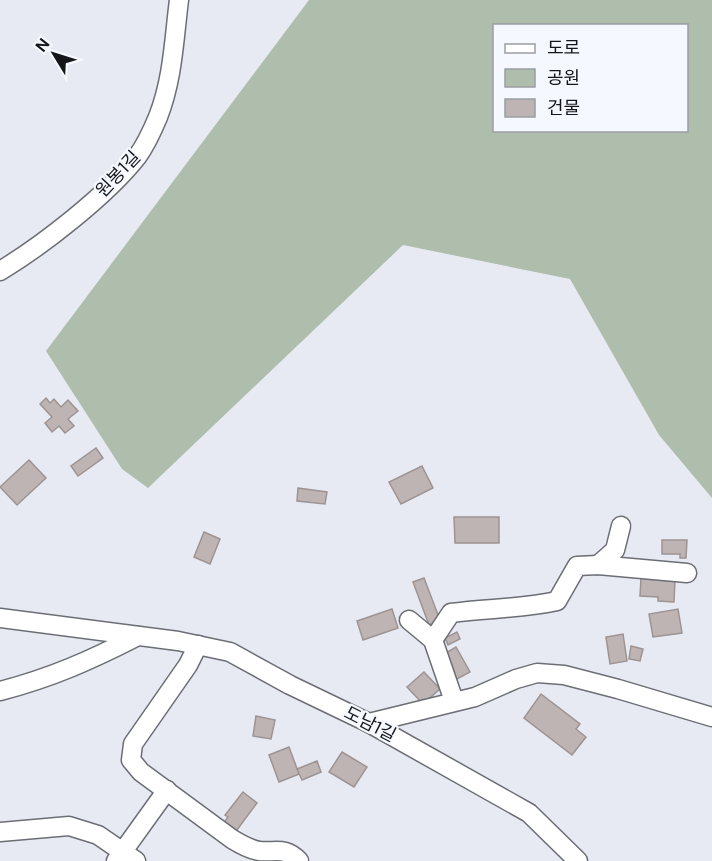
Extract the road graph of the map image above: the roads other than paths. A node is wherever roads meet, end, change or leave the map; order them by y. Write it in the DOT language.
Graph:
graph roads {
  1 [pos="179,0"];
  2 [pos="0,271"];
  3 [pos="621,526"];
  4 [pos="598,565"];
  5 [pos="687,573"];
  6 [pos="0,618"];
  7 [pos="409,620"];
  8 [pos="138,636"];
  9 [pos="433,640"];
  10 [pos="198,645"];
  11 [pos="0,691"];
  12 [pos="454,701"];
  13 [pos="712,717"];
  14 [pos="369,723"];
  15 [pos="166,790"];
  16 [pos="0,832"];
  17 [pos="125,858"];
  18 [pos="299,861"];
  19 [pos="578,861"];
  1 -- 2 [label="street, 원봉1길"];
  3 -- 4 [label="street"];
  4 -- 5 [label="street"];
  4 -- 9 [label="street"];
  6 -- 8 [label="street"];
  7 -- 9 [label="street"];
  8 -- 10 [label="street, 도남1길"];
  8 -- 11 [label="street"];
  9 -- 12 [label="street"];
  10 -- 14 [label="street, 도남1길"];
  10 -- 15 [label="street"];
  12 -- 13 [label="street"];
  12 -- 14 [label="street"];
  14 -- 19 [label="street, 도남1길"];
  15 -- 17 [label="street"];
  15 -- 18 [label="street"];
  16 -- 17 [label="street"];
}
